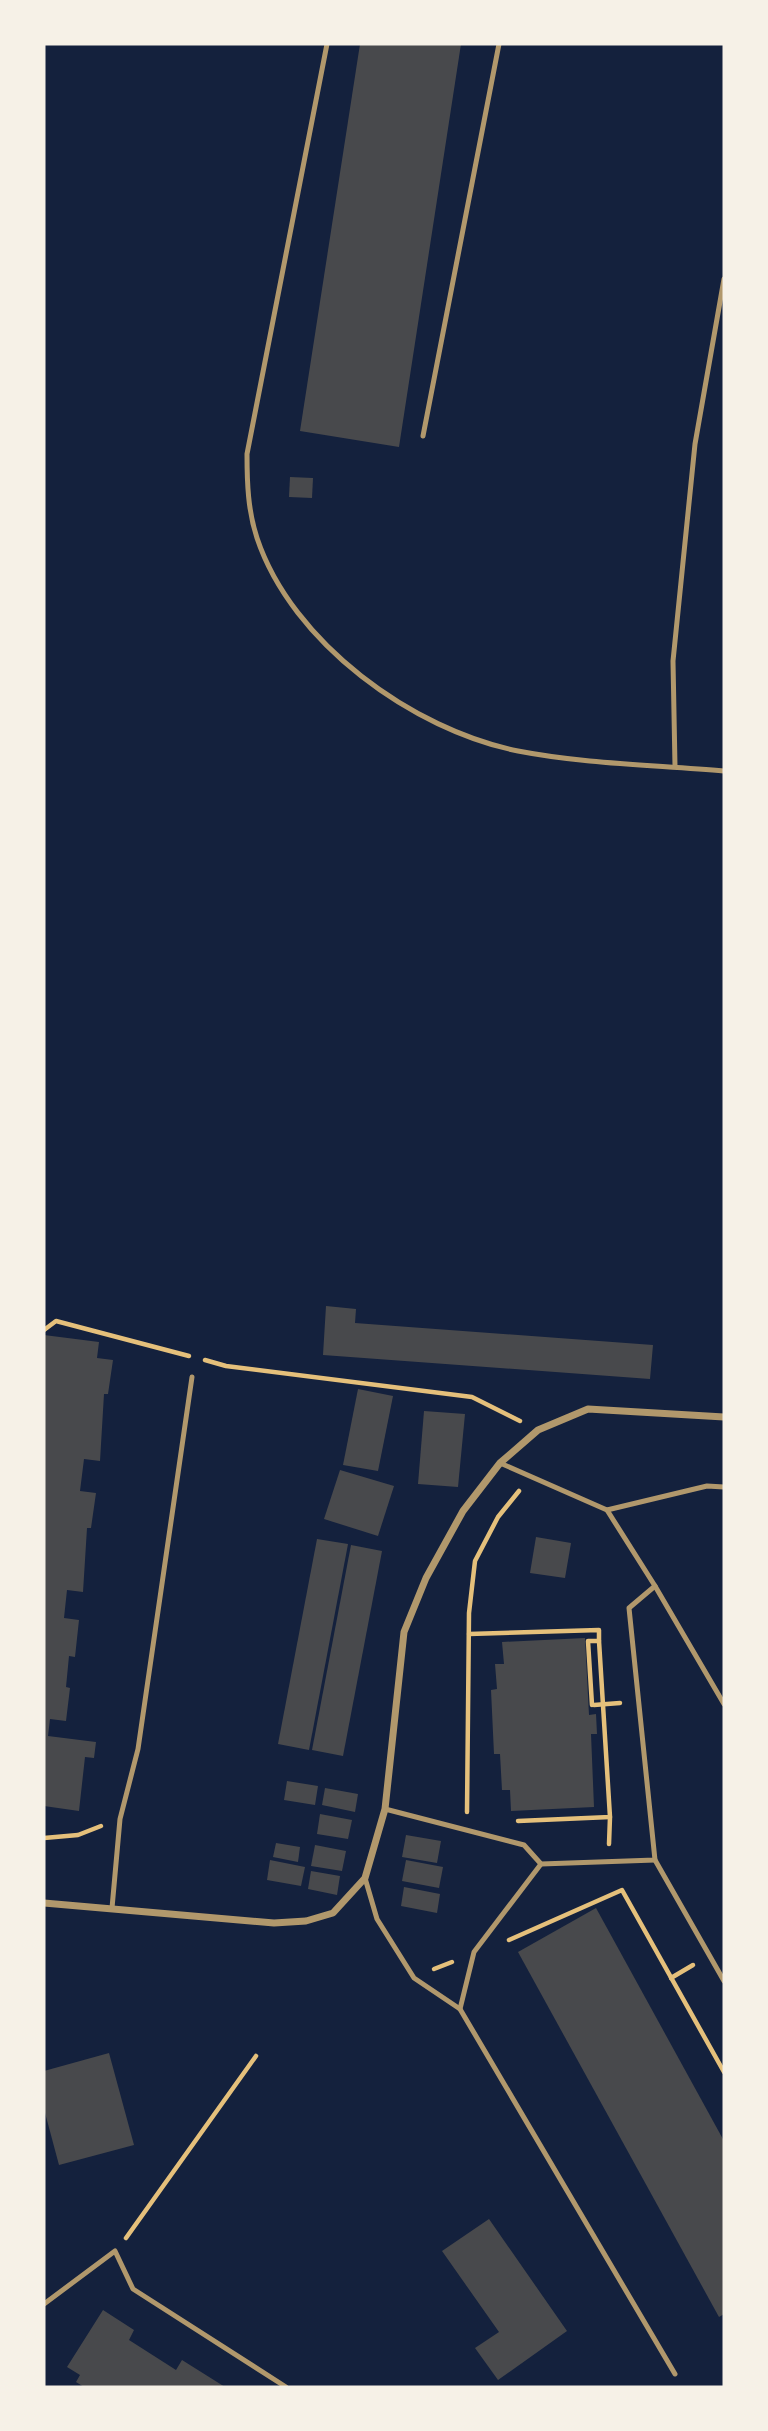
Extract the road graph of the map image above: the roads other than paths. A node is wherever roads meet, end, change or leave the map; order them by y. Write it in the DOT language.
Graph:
graph roads {
  1 [pos="327,44"];
  2 [pos="499,44"];
  3 [pos="724,279"];
  4 [pos="423,436"];
  5 [pos="675,766"];
  6 [pos="724,771"];
  7 [pos="192,1377"];
  8 [pos="724,1417"];
  9 [pos="500,1464"];
  10 [pos="724,1487"];
  11 [pos="607,1510"];
  12 [pos="654,1586"];
  13 [pos="724,1704"];
  14 [pos="386,1809"];
  15 [pos="655,1860"];
  16 [pos="541,1864"];
  17 [pos="365,1878"];
  18 [pos="44,1903"];
  19 [pos="112,1909"];
  20 [pos="724,1981"];
  21 [pos="460,2009"];
  22 [pos="44,2304"];
  23 [pos="675,2374"];
  24 [pos="286,2387"];
  1 -- 5 [label="lane"];
  2 -- 4 [label="lane"];
  3 -- 5 [label="lane"];
  5 -- 6 [label="lane"];
  7 -- 19 [label="lane"];
  8 -- 9 [label="street"];
  9 -- 11 [label="lane"];
  9 -- 14 [label="street"];
  10 -- 11 [label="lane"];
  11 -- 12 [label="lane"];
  12 -- 13 [label="lane"];
  12 -- 15 [label="lane"];
  14 -- 16 [label="lane"];
  14 -- 17 [label="street"];
  15 -- 16 [label="lane"];
  15 -- 20 [label="lane"];
  16 -- 21 [label="lane"];
  17 -- 19 [label="street"];
  17 -- 21 [label="lane"];
  18 -- 19 [label="street"];
  21 -- 23 [label="lane"];
  22 -- 24 [label="lane"];
}
